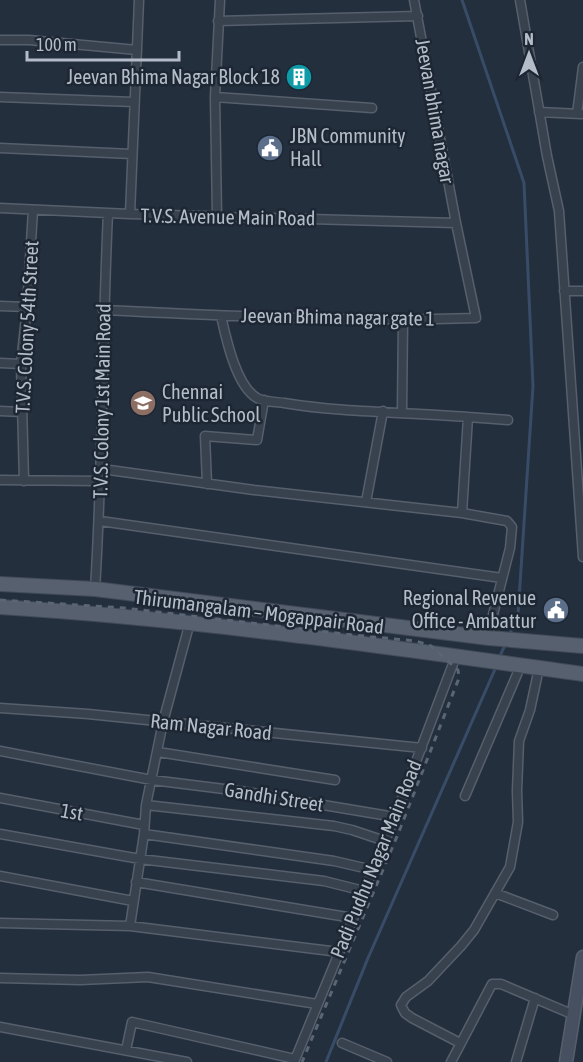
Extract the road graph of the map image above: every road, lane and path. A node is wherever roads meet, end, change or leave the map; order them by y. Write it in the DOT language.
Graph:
graph roads {
  1 [pos="139,0"];
  2 [pos="220,0"];
  3 [pos="414,0"];
  4 [pos="520,0"];
  5 [pos="418,16"];
  6 [pos="218,21"];
  7 [pos="0,40"];
  8 [pos="136,50"];
  9 [pos="583,67"];
  10 [pos="0,97"];
  11 [pos="215,97"];
  12 [pos="134,102"];
  13 [pos="372,108"];
  14 [pos="539,112"];
  15 [pos="580,114"];
  16 [pos="0,148"];
  17 [pos="132,154"];
  18 [pos="0,208"];
  19 [pos="33,210"];
  20 [pos="108,213"];
  21 [pos="130,214"];
  22 [pos="217,216"];
  23 [pos="456,223"];
  24 [pos="564,291"];
  25 [pos="583,291"];
  26 [pos="0,306"];
  27 [pos="27,307"];
  28 [pos="103,310"];
  29 [pos="221,316"];
  30 [pos="404,320"];
  31 [pos="0,363"];
  32 [pos="21,364"];
  33 [pos="264,400"];
  34 [pos="0,411"];
  35 [pos="383,411"];
  36 [pos="21,412"];
  37 [pos="402,412"];
  38 [pos="468,417"];
  39 [pos="508,420"];
  40 [pos="102,469"];
  41 [pos="0,480"];
  42 [pos="24,481"];
  43 [pos="101,481"];
  44 [pos="207,484"];
  45 [pos="366,502"];
  46 [pos="462,513"];
  47 [pos="99,521"];
  48 [pos="583,556"];
  49 [pos="502,578"];
  50 [pos="0,584"];
  51 [pos="95,589"];
  52 [pos="0,607"];
  53 [pos="190,622"];
  54 [pos="488,638"];
  55 [pos="583,646"];
  56 [pos="456,656"];
  57 [pos="515,664"];
  58 [pos="539,668"];
  59 [pos="583,674"];
  60 [pos="0,708"];
  61 [pos="163,722"];
  62 [pos="422,748"];
  63 [pos="0,751"];
  64 [pos="158,752"];
  65 [pos="152,780"];
  66 [pos="335,780"];
  67 [pos="465,796"];
  68 [pos="0,798"];
  69 [pos="146,805"];
  70 [pos="395,817"];
  71 [pos="144,830"];
  72 [pos="0,834"];
  73 [pos="385,841"];
  74 [pos="140,859"];
  75 [pos="374,870"];
  76 [pos="0,876"];
  77 [pos="136,882"];
  78 [pos="364,891"];
  79 [pos="495,893"];
  80 [pos="133,901"];
  81 [pos="553,915"];
  82 [pos="353,918"];
  83 [pos="0,923"];
  84 [pos="130,926"];
  85 [pos="339,952"];
  86 [pos="583,957"];
  87 [pos="0,978"];
  88 [pos="535,998"];
  89 [pos="317,1004"];
  90 [pos="574,1015"];
  91 [pos="0,1028"];
  92 [pos="342,1043"];
  93 [pos="460,1043"];
  94 [pos="126,1050"];
  95 [pos="295,1061"];
  96 [pos="187,1062"];
  97 [pos="387,1062"];
  98 [pos="451,1062"];
  99 [pos="516,1062"];
  100 [pos="566,1062"];
  1 -- 8 [label="street"];
  2 -- 6 [label="street"];
  3 -- 5 [label="street, Jeevan bhima nagar"];
  4 -- 14 [label="street"];
  5 -- 6 [label="street"];
  5 -- 23 [label="street, Jeevan bhima nagar"];
  6 -- 11 [label="street"];
  7 -- 8 [label="street"];
  8 -- 12 [label="street"];
  9 -- 15 [label="street"];
  10 -- 12 [label="street"];
  11 -- 13 [label="street"];
  11 -- 22 [label="street"];
  12 -- 17 [label="street"];
  14 -- 15 [label="street"];
  14 -- 24 [label="street"];
  16 -- 17 [label="street"];
  17 -- 21 [label="street"];
  18 -- 19 [label="street, T.V.S. Avenue Main Road"];
  19 -- 20 [label="street, T.V.S. Avenue Main Road"];
  19 -- 27 [label="street, T.V.S. Colony 54th Street"];
  20 -- 21 [label="street, T.V.S. Avenue Main Road"];
  20 -- 28 [label="street, T.V.S. Colony 1st Main Road"];
  21 -- 22 [label="street, T.V.S. Avenue Main Road"];
  22 -- 23 [label="street, T.V.S. Avenue Main Road"];
  23 -- 30 [label="street, Jeevan Bhima nagar gate 1"];
  24 -- 25 [label="street"];
  24 -- 48 [label="street"];
  26 -- 27 [label="street"];
  27 -- 32 [label="street, T.V.S. Colony 54th Street"];
  28 -- 29 [label="street, Jeevan Bhima nagar gate 1"];
  28 -- 40 [label="street, T.V.S. Colony 1st Main Road"];
  29 -- 30 [label="street, Jeevan Bhima nagar gate 1"];
  29 -- 33 [label="street"];
  30 -- 37 [label="street"];
  31 -- 32 [label="street"];
  32 -- 36 [label="street, T.V.S. Colony 54th Street"];
  33 -- 35 [label="street"];
  33 -- 44 [label="street"];
  34 -- 36 [label="street"];
  35 -- 37 [label="street"];
  35 -- 45 [label="street"];
  36 -- 42 [label="street, T.V.S. Colony 54th Street"];
  37 -- 38 [label="street"];
  38 -- 39 [label="street"];
  38 -- 46 [label="street"];
  40 -- 43 [label="street, T.V.S. Colony 1st Main Road"];
  40 -- 44 [label="street"];
  41 -- 42 [label="street"];
  42 -- 43 [label="street"];
  43 -- 47 [label="street, T.V.S. Colony 1st Main Road"];
  44 -- 45 [label="street"];
  45 -- 46 [label="street"];
  46 -- 49 [label="street"];
  47 -- 49 [label="street"];
  47 -- 51 [label="street, T.V.S. Colony 1st Main Road"];
  49 -- 54 [label="street"];
  50 -- 51 [label="main road, Thirumangalam – Mogappair Road"];
  51 -- 54 [label="main road, Thirumangalam – Mogappair Road"];
  52 -- 53 [label="main road, Thirumangalam – Mogappair Road"];
  53 -- 56 [label="main road, Thirumangalam – Mogappair Road"];
  53 -- 61 [label="street"];
  54 -- 55 [label="main road, Thirumangalam – Mogappair Road"];
  56 -- 57 [label="main road, Thirumangalam – Mogappair Road"];
  56 -- 62 [label="street, Padi Pudhu Nagar Main Road"];
  57 -- 58 [label="main road, Thirumangalam – Mogappair Road"];
  57 -- 67 [label="street"];
  58 -- 59 [label="main road, Thirumangalam – Mogappair Road"];
  58 -- 79 [label="street"];
  60 -- 61 [label="street, Ram Nagar Road"];
  61 -- 62 [label="street, Ram Nagar Road"];
  61 -- 64 [label="street"];
  62 -- 70 [label="street, Padi Pudhu Nagar Main Road"];
  63 -- 65 [label="street, Gandhi Street"];
  64 -- 65 [label="street"];
  64 -- 66 [label="street"];
  65 -- 69 [label="street"];
  65 -- 70 [label="street, Gandhi Street"];
  68 -- 71 [label="street, 1st"];
  69 -- 71 [label="street"];
  69 -- 73 [label="street"];
  70 -- 73 [label="street, Padi Pudhu Nagar Main Road"];
  71 -- 74 [label="street"];
  71 -- 75 [label="street, 1st"];
  72 -- 74 [label="street"];
  73 -- 75 [label="street, Padi Pudhu Nagar Main Road"];
  74 -- 77 [label="street"];
  74 -- 78 [label="street"];
  75 -- 78 [label="street, Padi Pudhu Nagar Main Road"];
  76 -- 80 [label="street"];
  77 -- 80 [label="street"];
  77 -- 82 [label="street"];
  78 -- 82 [label="street, Padi Pudhu Nagar Main Road"];
  79 -- 81 [label="street"];
  79 -- 93 [label="street"];
  80 -- 84 [label="street"];
  82 -- 85 [label="street, Padi Pudhu Nagar Main Road"];
  83 -- 84 [label="street"];
  84 -- 85 [label="street"];
  85 -- 89 [label="street, Padi Pudhu Nagar Main Road"];
  86 -- 90 [label="street"];
  87 -- 89 [label="street"];
  88 -- 90 [label="street"];
  88 -- 93 [label="street"];
  88 -- 99 [label="street"];
  89 -- 95 [label="street, Padi Pudhu Nagar Main Road"];
  90 -- 100 [label="street"];
  91 -- 94 [label="street"];
  92 -- 97 [label="street"];
  93 -- 98 [label="street"];
  94 -- 95 [label="street"];
  94 -- 96 [label="street"];
}
